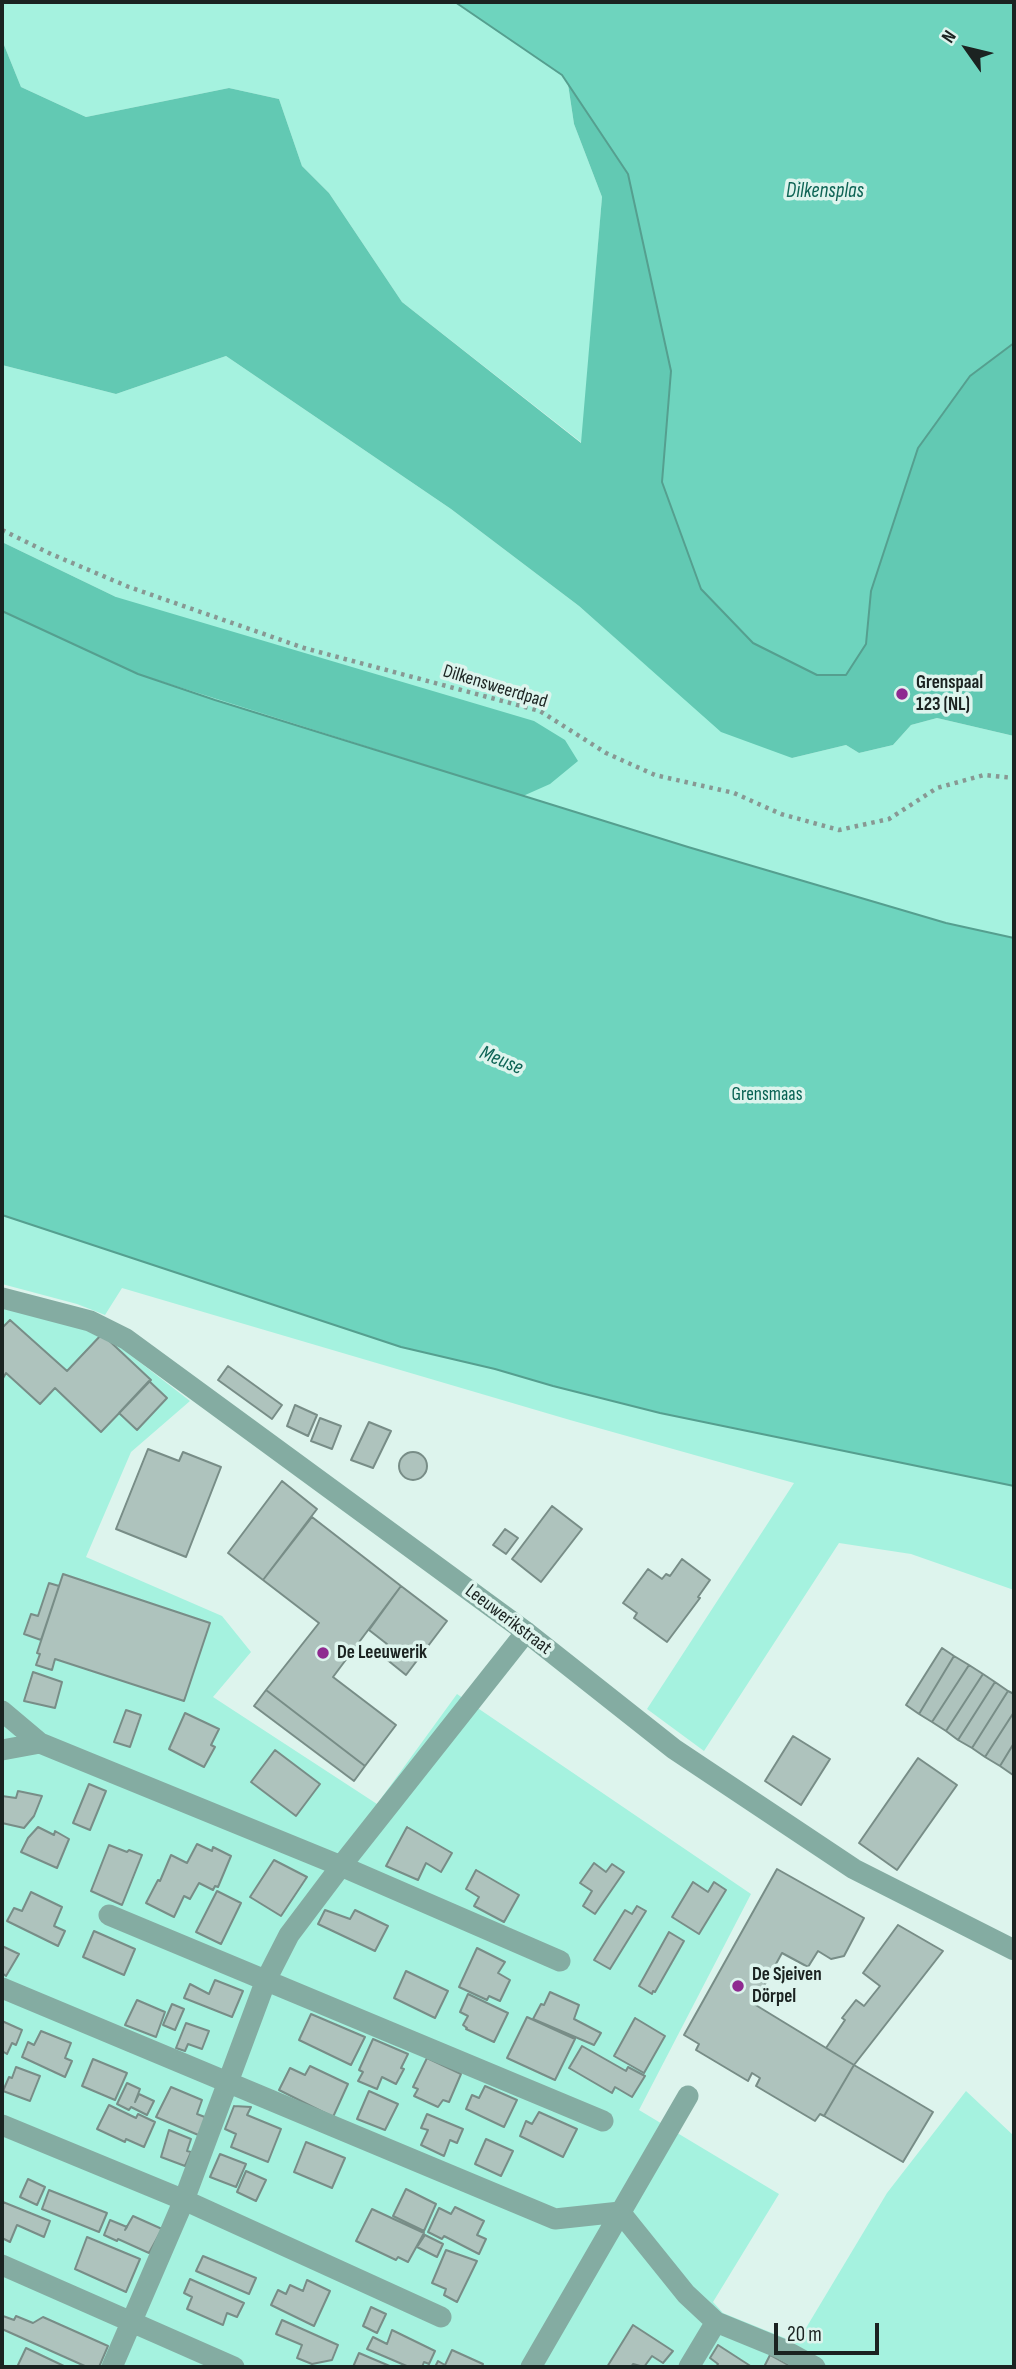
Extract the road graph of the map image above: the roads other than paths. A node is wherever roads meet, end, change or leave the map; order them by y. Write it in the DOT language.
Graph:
graph roads {
  1 [pos="6,1303"];
  2 [pos="526,1632"];
  3 [pos="2,1711"];
  4 [pos="40,1743"];
  5 [pos="2,1750"];
  6 [pos="341,1866"];
  7 [pos="109,1915"];
  8 [pos="1014,1950"];
  9 [pos="560,1961"];
  10 [pos="266,1980"];
  11 [pos="2,1988"];
  12 [pos="226,2084"];
  13 [pos="688,2096"];
  14 [pos="603,2121"];
  15 [pos="2,2125"];
  16 [pos="184,2200"];
  17 [pos="620,2212"];
  18 [pos="2,2265"];
  19 [pos="441,2317"];
  20 [pos="133,2322"];
  21 [pos="716,2322"];
  22 [pos="112,2367"];
  23 [pos="234,2367"];
  24 [pos="531,2367"];
  25 [pos="689,2367"];
  26 [pos="816,2367"];
  1 -- 2 [label="street, Leeuwerikstraat"];
  2 -- 6 [label="street"];
  2 -- 8 [label="street, Leeuwerikstraat"];
  3 -- 4 [label="street"];
  4 -- 5 [label="street"];
  4 -- 6 [label="street"];
  6 -- 9 [label="street"];
  6 -- 10 [label="street"];
  7 -- 10 [label="street"];
  10 -- 12 [label="street"];
  10 -- 14 [label="street"];
  11 -- 12 [label="street"];
  12 -- 16 [label="street"];
  12 -- 17 [label="street"];
  13 -- 17 [label="street"];
  15 -- 16 [label="street"];
  16 -- 19 [label="street"];
  16 -- 20 [label="street"];
  17 -- 21 [label="street"];
  17 -- 24 [label="street"];
  18 -- 20 [label="street"];
  20 -- 22 [label="street"];
  20 -- 23 [label="street"];
  21 -- 25 [label="street"];
  21 -- 26 [label="street"];
}
